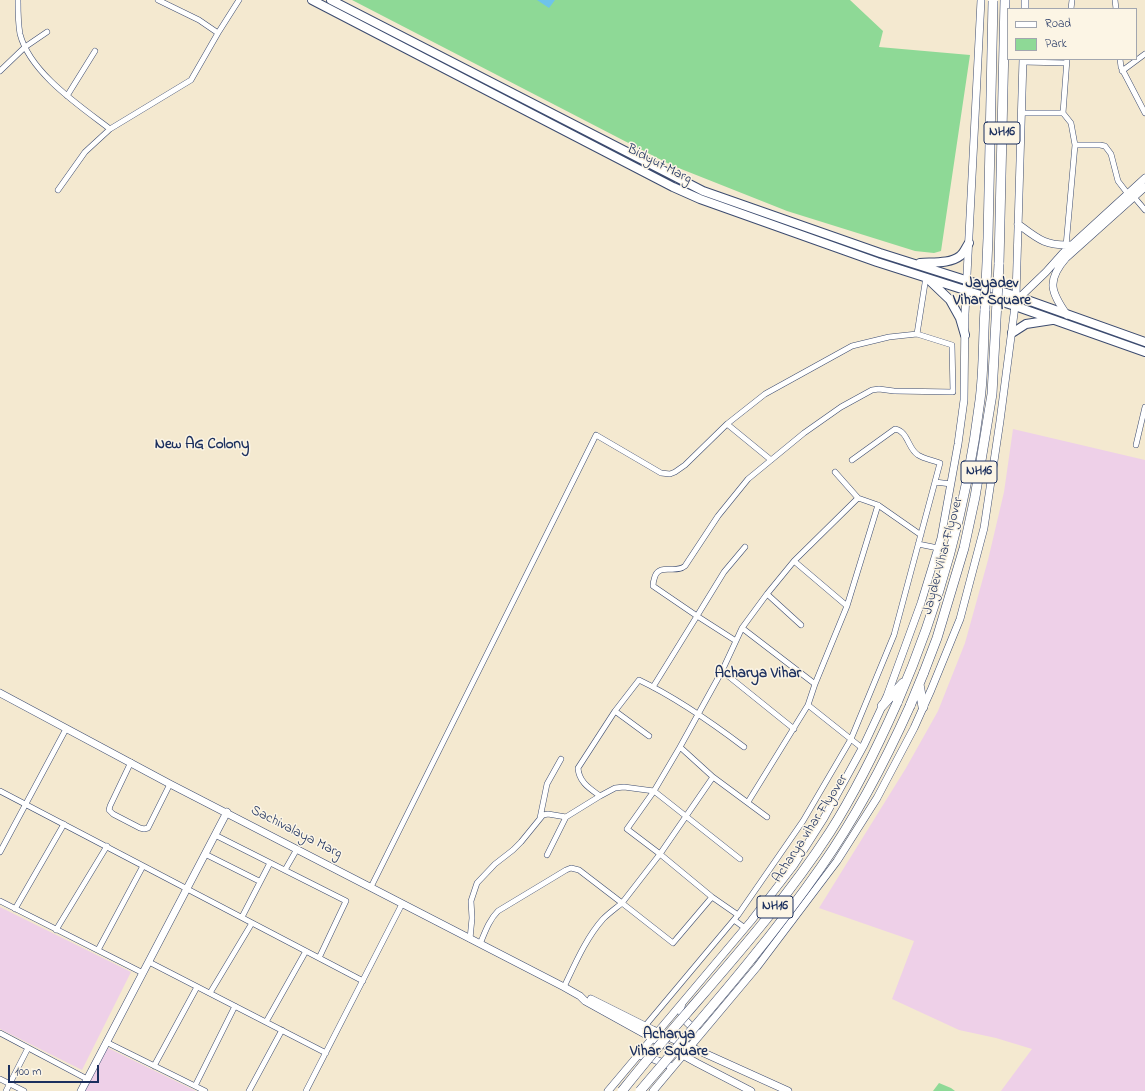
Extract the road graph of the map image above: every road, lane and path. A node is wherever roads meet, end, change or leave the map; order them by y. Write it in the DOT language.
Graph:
graph roads {
  1 [pos="18,0"];
  2 [pos="158,0"];
  3 [pos="239,0"];
  4 [pos="312,0"];
  5 [pos="331,0"];
  6 [pos="981,0"];
  7 [pos="993,0"];
  8 [pos="1005,0"];
  9 [pos="47,32"];
  10 [pos="218,33"];
  11 [pos="25,48"];
  12 [pos="96,51"];
  13 [pos="1120,60"];
  14 [pos="1137,60"];
  15 [pos="1023,61"];
  16 [pos="1067,61"];
  17 [pos="0,71"];
  18 [pos="1122,71"];
  19 [pos="67,96"];
  20 [pos="1143,106"];
  21 [pos="1022,113"];
  22 [pos="1063,113"];
  23 [pos="1145,113"];
  24 [pos="110,129"];
  25 [pos="1075,145"];
  26 [pos="1145,178"];
  27 [pos="1145,187"];
  28 [pos="58,190"];
  29 [pos="1131,196"];
  30 [pos="1145,210"];
  31 [pos="1018,224"];
  32 [pos="969,243"];
  33 [pos="1068,246"];
  34 [pos="915,264"];
  35 [pos="926,277"];
  36 [pos="967,280"];
  37 [pos="966,290"];
  38 [pos="1018,296"];
  39 [pos="1015,306"];
  40 [pos="1067,315"];
  41 [pos="1055,320"];
  42 [pos="1012,333"];
  43 [pos="916,334"];
  44 [pos="965,335"];
  45 [pos="1145,342"];
  46 [pos="1145,352"];
  47 [pos="1145,406"];
  48 [pos="727,424"];
  49 [pos="1136,444"];
  50 [pos="770,460"];
  51 [pos="852,460"];
  52 [pos="835,472"];
  53 [pos="935,482"];
  54 [pos="952,484"];
  55 [pos="858,498"];
  56 [pos="878,505"];
  57 [pos="920,536"];
  58 [pos="918,544"];
  59 [pos="745,547"];
  60 [pos="938,548"];
  61 [pos="794,561"];
  62 [pos="767,594"];
  63 [pos="847,606"];
  64 [pos="697,616"];
  65 [pos="801,625"];
  66 [pos="742,628"];
  67 [pos="736,641"];
  68 [pos="722,671"];
  69 [pos="908,678"];
  70 [pos="815,684"];
  71 [pos="919,684"];
  72 [pos="653,686"];
  73 [pos="0,693"];
  74 [pos="808,705"];
  75 [pos="882,706"];
  76 [pos="923,708"];
  77 [pos="615,711"];
  78 [pos="699,713"];
  79 [pos="66,729"];
  80 [pos="794,729"];
  81 [pos="649,736"];
  82 [pos="851,739"];
  83 [pos="744,747"];
  84 [pos="680,748"];
  85 [pos="862,748"];
  86 [pos="561,759"];
  87 [pos="131,762"];
  88 [pos="713,777"];
  89 [pos="170,784"];
  90 [pos="654,790"];
  91 [pos="0,792"];
  92 [pos="600,796"];
  93 [pos="748,802"];
  94 [pos="26,805"];
  95 [pos="227,812"];
  96 [pos="566,817"];
  97 [pos="686,817"];
  98 [pos="767,817"];
  99 [pos="540,818"];
  100 [pos="64,824"];
  101 [pos="215,835"];
  102 [pos="106,846"];
  103 [pos="297,849"];
  104 [pos="0,852"];
  105 [pos="205,854"];
  106 [pos="660,854"];
  107 [pos="547,855"];
  108 [pos="740,859"];
  109 [pos="270,863"];
  110 [pos="143,866"];
  111 [pos="285,870"];
  112 [pos="259,881"];
  113 [pos="371,887"];
  114 [pos="187,889"];
  115 [pos="712,898"];
  116 [pos="0,902"];
  117 [pos="622,903"];
  118 [pos="402,904"];
  119 [pos="15,909"];
  120 [pos="738,914"];
  121 [pos="242,917"];
  122 [pos="734,920"];
  123 [pos="252,923"];
  124 [pos="744,928"];
  125 [pos="56,930"];
  126 [pos="470,940"];
  127 [pos="480,944"];
  128 [pos="98,950"];
  129 [pos="306,951"];
  130 [pos="319,958"];
  131 [pos="148,962"];
  132 [pos="143,973"];
  133 [pos="363,981"];
  134 [pos="197,987"];
  135 [pos="564,987"];
  136 [pos="210,993"];
  137 [pos="580,996"];
  138 [pos="682,1003"];
  139 [pos="235,1006"];
  140 [pos="266,1022"];
  141 [pos="645,1026"];
  142 [pos="282,1030"];
  143 [pos="658,1032"];
  144 [pos="0,1033"];
  145 [pos="702,1034"];
  146 [pos="652,1039"];
  147 [pos="106,1042"];
  148 [pos="691,1046"];
  149 [pos="28,1048"];
  150 [pos="326,1053"];
  151 [pos="638,1055"];
  152 [pos="683,1056"];
  153 [pos="154,1066"];
  154 [pos="673,1067"];
  155 [pos="87,1078"];
  156 [pos="0,1079"];
  157 [pos="9,1084"];
  158 [pos="195,1086"];
  159 [pos="6,1091"];
  160 [pos="24,1091"];
  161 [pos="81,1091"];
  162 [pos="205,1091"];
  163 [pos="249,1091"];
  164 [pos="306,1091"];
  165 [pos="608,1091"];
  166 [pos="622,1091"];
  167 [pos="640,1091"];
  168 [pos="653,1091"];
  169 [pos="751,1091"];
  170 [pos="788,1091"];
  1 -- 11 [label="street"];
  2 -- 10 [label="street"];
  3 -- 10 [label="street"];
  4 -- 35 [label="main road, Bidyut Marg"];
  5 -- 34 [label="main road, Bidyut Marg"];
  6 -- 32 [label="street"];
  7 -- 69 [label="highway, Jaydev Vihar Flyover / NH16, bridge"];
  8 -- 71 [label="highway, Jaydev Vihar Flyover / NH16, bridge"];
  9 -- 11 [label="street"];
  10 -- 24 [label="street"];
  11 -- 17 [label="street"];
  11 -- 19 [label="street"];
  12 -- 19 [label="street"];
  13 -- 18 [label="street"];
  14 -- 18 [label="street"];
  15 -- 16 [label="street"];
  15 -- 21 [label="street"];
  16 -- 22 [label="street"];
  18 -- 20 [label="street"];
  19 -- 24 [label="street"];
  20 -- 23 [label="street"];
  21 -- 22 [label="street"];
  21 -- 31 [label="street"];
  22 -- 25 [label="street"];
  24 -- 28 [label="street"];
  25 -- 29 [label="street"];
  25 -- 33 [label="street"];
  26 -- 29 [label="street"];
  27 -- 29 [label="street"];
  29 -- 30 [label="street"];
  29 -- 33 [label="street"];
  29 -- 40 [label="street"];
  31 -- 33 [label="street"];
  31 -- 38 [label="street"];
  32 -- 34 [label="main road"];
  32 -- 36 [label="street"];
  33 -- 38 [label="street"];
  34 -- 36 [label="main road, Bidyut Marg"];
  35 -- 37 [label="main road, Bidyut Marg"];
  35 -- 43 [label="street"];
  35 -- 44 [label="main road"];
  36 -- 37 [label="street"];
  36 -- 38 [label="main road, Bidyut Marg"];
  37 -- 39 [label="main road, Bidyut Marg"];
  37 -- 44 [label="street"];
  38 -- 40 [label="main road, Bidyut Marg"];
  39 -- 41 [label="main road, Bidyut Marg"];
  39 -- 42 [label="street"];
  40 -- 45 [label="main road, Bidyut Marg"];
  41 -- 42 [label="main road"];
  41 -- 46 [label="main road, Bidyut Marg"];
  42 -- 76 [label="street"];
  43 -- 48 [label="street"];
  43 -- 50 [label="street"];
  44 -- 54 [label="street"];
  47 -- 49 [label="street"];
  48 -- 50 [label="street"];
  48 -- 113 [label="street"];
  50 -- 64 [label="street"];
  51 -- 53 [label="street"];
  52 -- 55 [label="street"];
  53 -- 54 [label="street"];
  53 -- 57 [label="street"];
  54 -- 60 [label="street"];
  55 -- 56 [label="street"];
  55 -- 61 [label="street"];
  56 -- 57 [label="street"];
  56 -- 63 [label="street"];
  57 -- 58 [label="street"];
  58 -- 60 [label="street"];
  58 -- 82 [label="street"];
  59 -- 64 [label="street"];
  60 -- 75 [label="street"];
  61 -- 62 [label="street"];
  61 -- 63 [label="street"];
  62 -- 65 [label="street"];
  62 -- 66 [label="street"];
  63 -- 70 [label="street"];
  64 -- 67 [label="street"];
  64 -- 72 [label="street"];
  66 -- 67 [label="street"];
  66 -- 70 [label="street"];
  67 -- 68 [label="street"];
  68 -- 78 [label="street"];
  68 -- 80 [label="street"];
  69 -- 75 [label="highway"];
  69 -- 166 [label="highway, Acharya vihar Flyover / NH16, bridge"];
  70 -- 74 [label="street"];
  71 -- 76 [label="highway"];
  71 -- 167 [label="highway, Acharya vihar Flyover / NH16, bridge"];
  72 -- 77 [label="street"];
  72 -- 78 [label="street"];
  73 -- 79 [label="street, Sachivalaya Marg"];
  74 -- 80 [label="street"];
  74 -- 82 [label="street"];
  75 -- 85 [label="street"];
  76 -- 145 [label="street"];
  77 -- 81 [label="street"];
  77 -- 92 [label="street"];
  78 -- 83 [label="street"];
  78 -- 84 [label="street"];
  79 -- 87 [label="street, Sachivalaya Marg"];
  79 -- 94 [label="street"];
  80 -- 93 [label="street"];
  82 -- 85 [label="street"];
  82 -- 120 [label="street"];
  84 -- 88 [label="street"];
  84 -- 90 [label="street"];
  85 -- 124 [label="street"];
  86 -- 99 [label="street"];
  87 -- 89 [label="street, Sachivalaya Marg"];
  87 -- 89 [label="street"];
  88 -- 93 [label="street"];
  88 -- 97 [label="street"];
  89 -- 95 [label="street, Sachivalaya Marg"];
  90 -- 92 [label="street"];
  90 -- 97 [label="street"];
  90 -- 106 [label="street"];
  91 -- 94 [label="street"];
  92 -- 96 [label="street"];
  93 -- 98 [label="street"];
  94 -- 100 [label="street"];
  94 -- 104 [label="street"];
  95 -- 101 [label="street"];
  95 -- 103 [label="street, Sachivalaya Marg"];
  96 -- 99 [label="street"];
  96 -- 107 [label="street"];
  97 -- 106 [label="street"];
  97 -- 108 [label="street"];
  99 -- 126 [label="street"];
  100 -- 102 [label="street"];
  100 -- 119 [label="street"];
  101 -- 105 [label="street"];
  101 -- 109 [label="street"];
  102 -- 110 [label="street"];
  102 -- 125 [label="street"];
  103 -- 111 [label="street"];
  103 -- 113 [label="street, Sachivalaya Marg"];
  105 -- 112 [label="street"];
  105 -- 114 [label="street"];
  106 -- 115 [label="street"];
  106 -- 117 [label="street"];
  109 -- 111 [label="street"];
  109 -- 112 [label="street"];
  110 -- 114 [label="street"];
  110 -- 128 [label="street"];
  111 -- 130 [label="street"];
  112 -- 121 [label="street"];
  113 -- 118 [label="street, Sachivalaya Marg"];
  114 -- 121 [label="street"];
  114 -- 131 [label="street"];
  115 -- 117 [label="street"];
  115 -- 120 [label="street"];
  116 -- 119 [label="street"];
  117 -- 127 [label="street"];
  117 -- 135 [label="street"];
  118 -- 126 [label="street, Sachivalaya Marg"];
  118 -- 133 [label="street"];
  119 -- 125 [label="street"];
  120 -- 122 [label="street"];
  121 -- 123 [label="street"];
  122 -- 124 [label="street"];
  122 -- 141 [label="street"];
  123 -- 129 [label="street"];
  123 -- 136 [label="street"];
  124 -- 138 [label="street"];
  125 -- 128 [label="street"];
  126 -- 127 [label="street, Sachivalaya Marg"];
  127 -- 135 [label="street, Sachivalaya Marg"];
  128 -- 132 [label="street"];
  129 -- 130 [label="street"];
  129 -- 140 [label="street"];
  130 -- 133 [label="street"];
  131 -- 132 [label="street"];
  131 -- 134 [label="street"];
  132 -- 147 [label="street"];
  133 -- 150 [label="street"];
  134 -- 136 [label="street"];
  134 -- 153 [label="street"];
  135 -- 137 [label="street, Sachivalaya Marg"];
  136 -- 139 [label="street"];
  137 -- 141 [label="street, Sachivalaya Marg"];
  137 -- 146 [label="street, Sachivalaya Marg"];
  138 -- 143 [label="street"];
  138 -- 145 [label="street"];
  139 -- 140 [label="street"];
  139 -- 158 [label="street"];
  140 -- 142 [label="street"];
  141 -- 143 [label="street, Sachivalaya Marg"];
  142 -- 150 [label="street"];
  142 -- 163 [label="street"];
  143 -- 146 [label="street"];
  143 -- 148 [label="street, Sachivalaya Marg"];
  144 -- 149 [label="street"];
  145 -- 148 [label="street"];
  146 -- 151 [label="street"];
  146 -- 152 [label="street, Sachivalaya Marg"];
  147 -- 153 [label="street"];
  147 -- 155 [label="street"];
  148 -- 152 [label="street"];
  148 -- 170 [label="street, Sachivalaya Marg"];
  149 -- 155 [label="street"];
  149 -- 157 [label="street"];
  150 -- 164 [label="street"];
  151 -- 154 [label="street"];
  151 -- 165 [label="street"];
  152 -- 154 [label="street"];
  152 -- 169 [label="street, Sachivalaya Marg"];
  153 -- 158 [label="street"];
  154 -- 168 [label="street"];
  155 -- 161 [label="street"];
  156 -- 157 [label="street"];
  157 -- 159 [label="street"];
  157 -- 160 [label="street"];
  158 -- 162 [label="street"];
}
